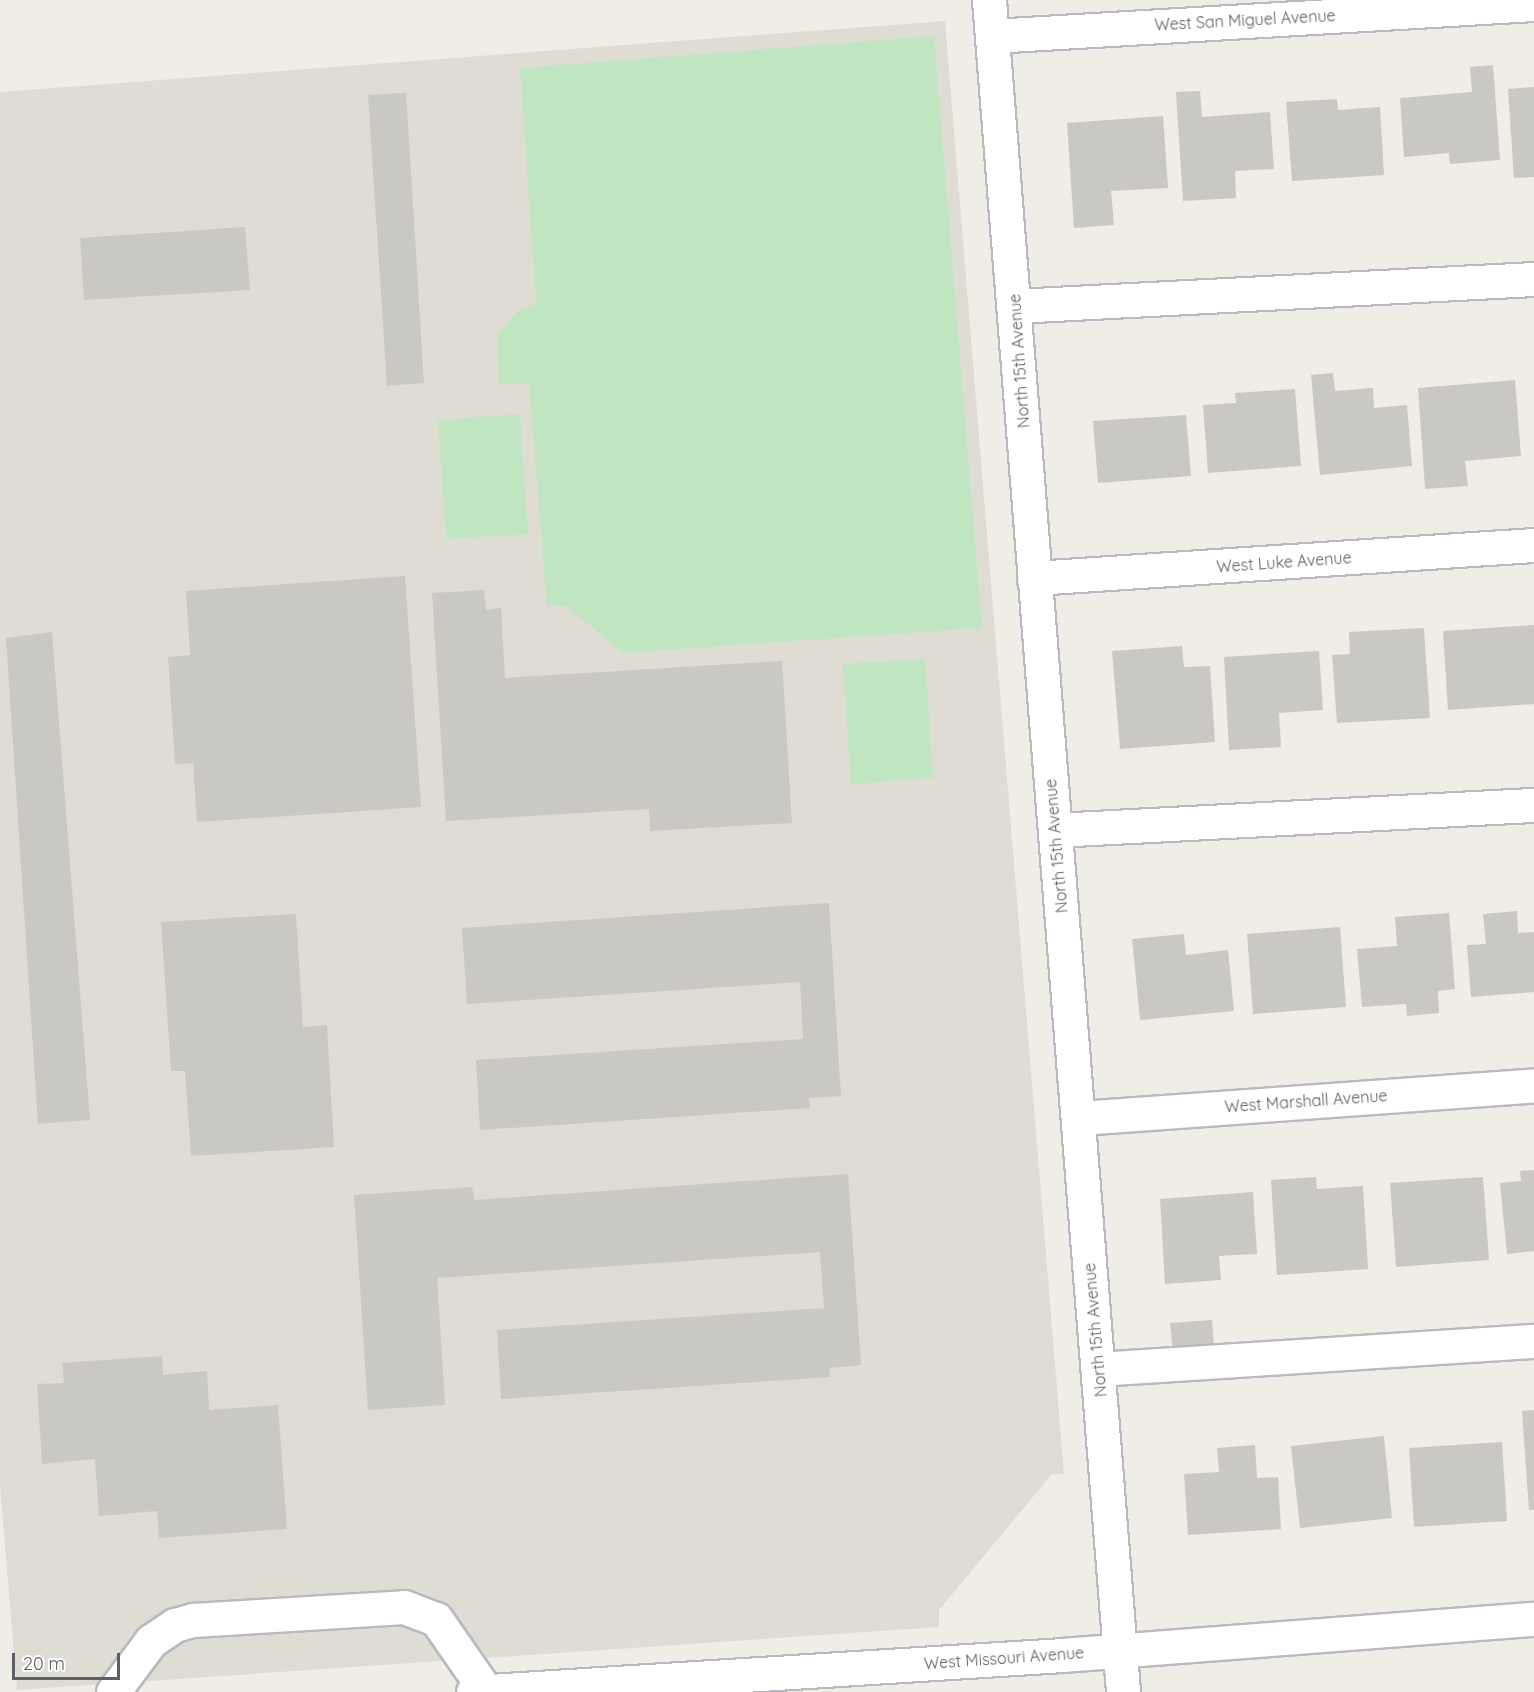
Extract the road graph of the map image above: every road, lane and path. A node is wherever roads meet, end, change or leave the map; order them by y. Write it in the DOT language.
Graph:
graph roads {
  1 [pos="989,0"];
  2 [pos="1534,4"];
  3 [pos="1305,8"];
  4 [pos="992,36"];
  5 [pos="1534,279"];
  6 [pos="1015,306"];
  7 [pos="1534,545"];
  8 [pos="1034,578"];
  9 [pos="1534,805"];
  10 [pos="1055,830"];
  11 [pos="1534,1085"];
  12 [pos="1078,1118"];
  13 [pos="1534,1341"];
  14 [pos="1098,1369"];
  15 [pos="1534,1619"];
  16 [pos="1120,1650"];
  17 [pos="486,1691"];
  18 [pos="113,1692"];
  19 [pos="473,1692"];
  20 [pos="1123,1692"];
  1 -- 4 [label="street, North 15th Avenue"];
  2 -- 3 [label="street, West San Miguel Avenue"];
  3 -- 4 [label="street, West San Miguel Avenue"];
  4 -- 6 [label="street, North 15th Avenue"];
  5 -- 6 [label="street"];
  6 -- 8 [label="street, North 15th Avenue"];
  7 -- 8 [label="street, West Luke Avenue"];
  8 -- 10 [label="street, North 15th Avenue"];
  9 -- 10 [label="street"];
  10 -- 12 [label="street, North 15th Avenue"];
  11 -- 12 [label="street, West Marshall Avenue"];
  12 -- 14 [label="street, North 15th Avenue"];
  13 -- 14 [label="street"];
  14 -- 16 [label="street, North 15th Avenue"];
  15 -- 16 [label="street, West Missouri Avenue"];
  16 -- 17 [label="street, West Missouri Avenue"];
  16 -- 20 [label="street, North 15th Avenue"];
  17 -- 18 [label="street"];
  17 -- 19 [label="street, West Missouri Avenue"];
}
